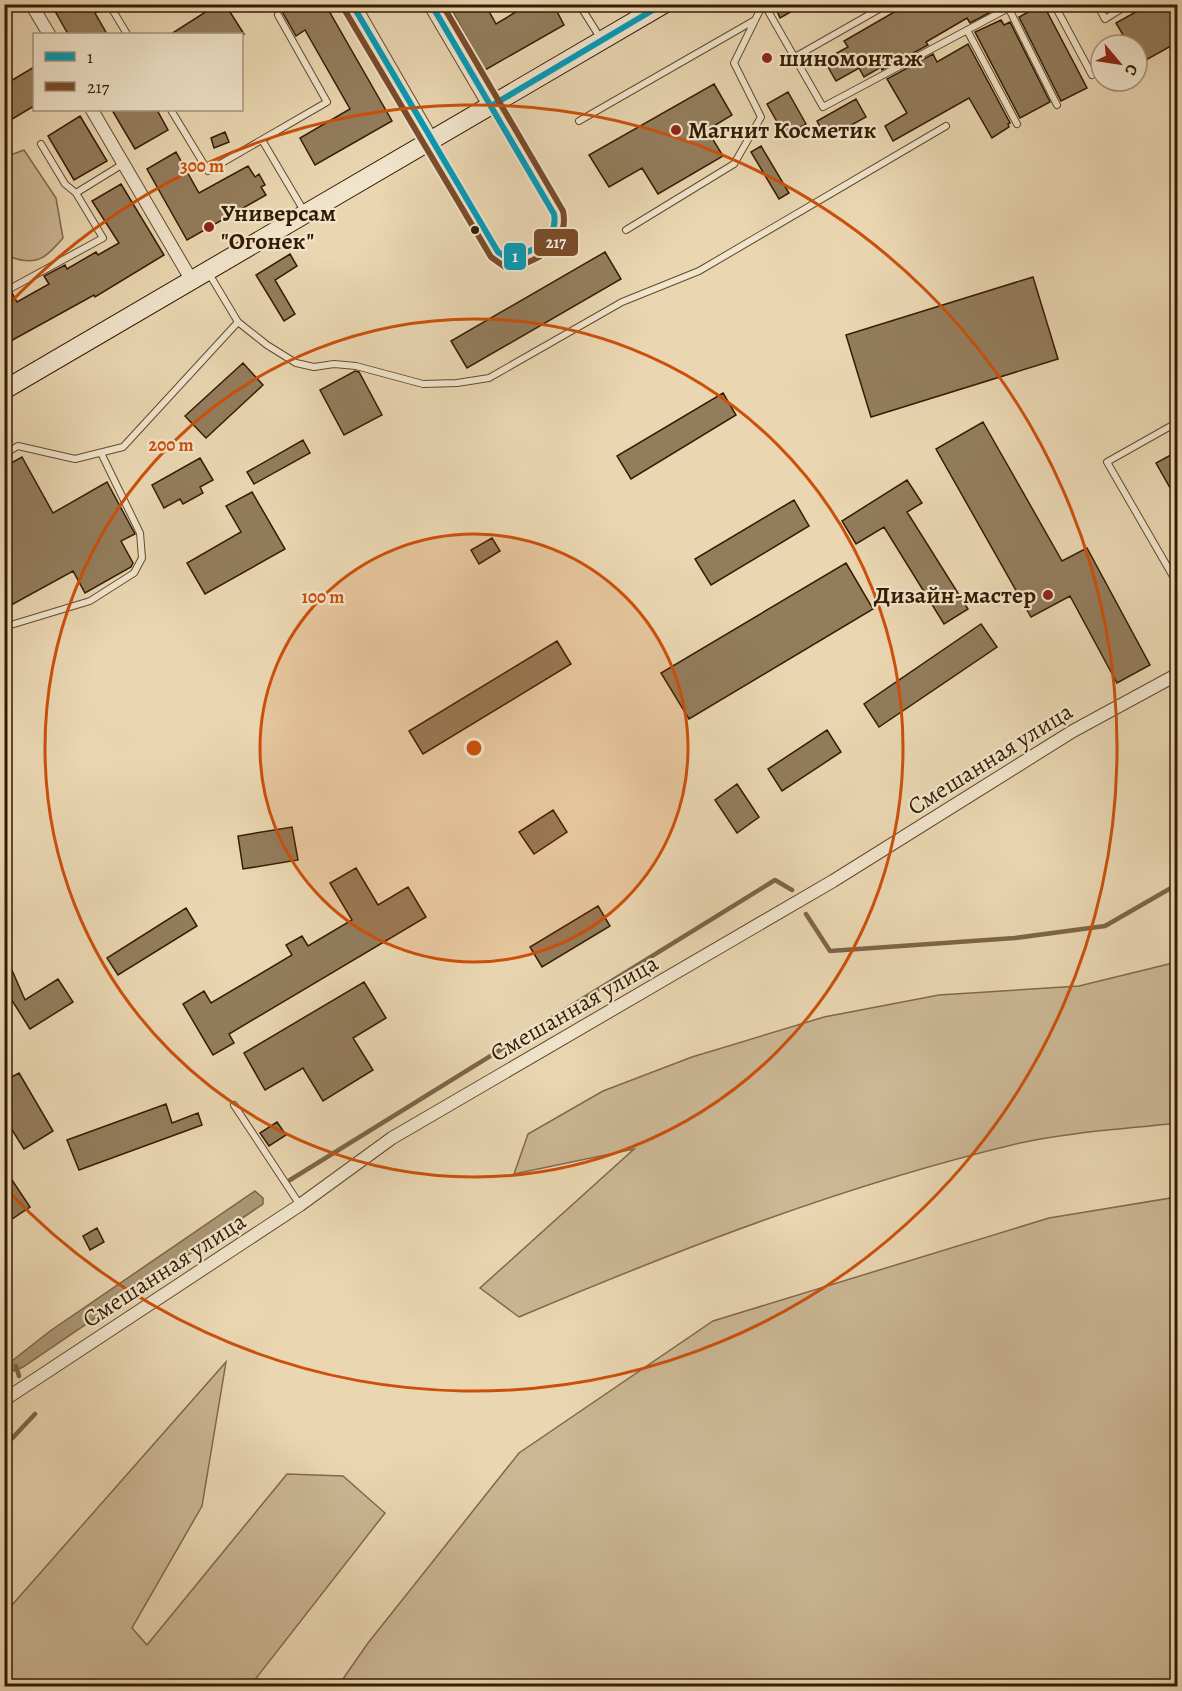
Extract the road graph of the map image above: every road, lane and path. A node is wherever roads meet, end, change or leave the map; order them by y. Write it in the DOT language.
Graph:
graph roads {
  1 [pos="32,4"];
  2 [pos="110,4"];
  3 [pos="352,4"];
  4 [pos="432,4"];
  5 [pos="579,4"];
  6 [pos="664,4"];
  7 [pos="764,4"];
  8 [pos="888,4"];
  9 [pos="1016,4"];
  10 [pos="1054,4"];
  11 [pos="1097,4"];
  12 [pos="1129,4"];
  13 [pos="1008,7"];
  14 [pos="278,15"];
  15 [pos="755,20"];
  16 [pos="967,30"];
  17 [pos="48,33"];
  18 [pos="126,33"];
  19 [pos="603,42"];
  20 [pos="795,57"];
  21 [pos="1089,69"];
  22 [pos="1057,105"];
  23 [pos="491,106"];
  24 [pos="93,111"];
  25 [pos="172,111"];
  26 [pos="579,122"];
  27 [pos="1017,124"];
  28 [pos="946,126"];
  29 [pos="262,140"];
  30 [pos="431,141"];
  31 [pos="41,144"];
  32 [pos="124,164"];
  33 [pos="76,193"];
  34 [pos="306,214"];
  35 [pos="626,230"];
  36 [pos="208,271"];
  37 [pos="192,281"];
  38 [pos="4,292"];
  39 [pos="238,322"];
  40 [pos="4,390"];
  41 [pos="1178,422"];
  42 [pos="101,453"];
  43 [pos="4,454"];
  44 [pos="1178,585"];
  45 [pos="4,627"];
  46 [pos="1178,674"];
  47 [pos="234,1105"];
  48 [pos="300,1205"];
  49 [pos="4,1400"];
  1 -- 17 [label="street"];
  2 -- 18 [label="lane"];
  3 -- 30 [label="street"];
  4 -- 23 [label="street"];
  5 -- 19 [label="lane"];
  6 -- 19 [label="main road"];
  7 -- 15 [label="lane"];
  7 -- 20 [label="lane"];
  8 -- 20 [label="lane"];
  9 -- 13 [label="lane"];
  10 -- 21 [label="lane"];
  11 -- 12 [label="lane"];
  13 -- 16 [label="lane"];
  13 -- 22 [label="lane"];
  14 -- 29 [label="lane"];
  15 -- 26 [label="lane"];
  15 -- 35 [label="lane"];
  16 -- 20 [label="lane"];
  16 -- 27 [label="lane"];
  19 -- 23 [label="main road"];
  23 -- 30 [label="main road"];
  23 -- 30 [label="lane"];
  24 -- 32 [label="street"];
  25 -- 29 [label="lane"];
  28 -- 39 [label="lane"];
  29 -- 34 [label="lane"];
  30 -- 34 [label="main road"];
  31 -- 33 [label="lane"];
  32 -- 33 [label="lane"];
  32 -- 37 [label="street"];
  33 -- 38 [label="lane"];
  34 -- 36 [label="main road"];
  36 -- 37 [label="main road"];
  36 -- 39 [label="lane"];
  37 -- 40 [label="main road"];
  39 -- 42 [label="lane"];
  41 -- 44 [label="lane"];
  42 -- 43 [label="lane"];
  42 -- 45 [label="lane"];
  46 -- 48 [label="street, Смешанная улица"];
  47 -- 48 [label="lane"];
  48 -- 49 [label="street, Смешанная улица"];
}
